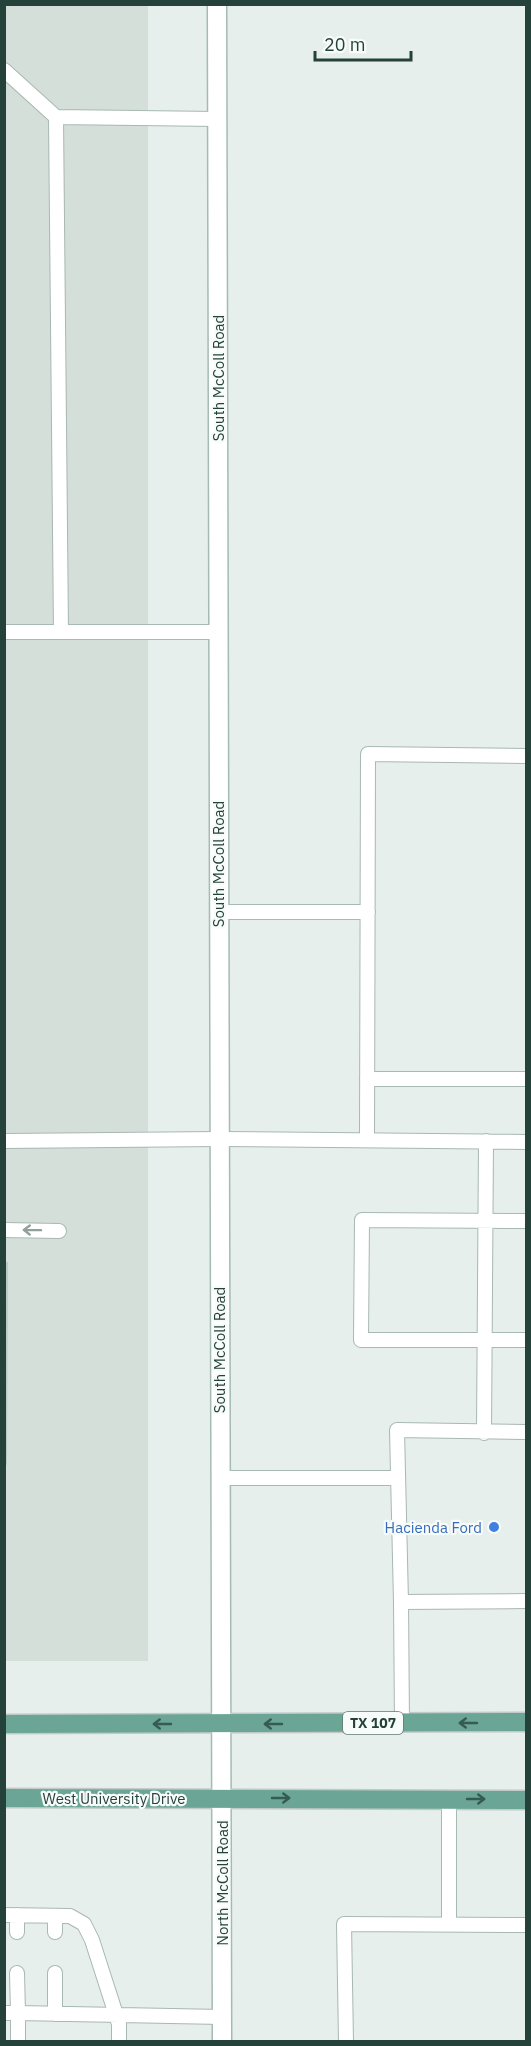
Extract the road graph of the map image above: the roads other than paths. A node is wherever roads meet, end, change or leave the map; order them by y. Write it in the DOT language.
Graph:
graph roads {
  1 [pos="217,4"];
  2 [pos="4,70"];
  3 [pos="56,117"];
  4 [pos="217,119"];
  5 [pos="4,632"];
  6 [pos="61,632"];
  7 [pos="218,632"];
  8 [pos="526,756"];
  9 [pos="218,912"];
  10 [pos="368,912"];
  11 [pos="367,1079"];
  12 [pos="526,1079"];
  13 [pos="219,1139"];
  14 [pos="367,1140"];
  15 [pos="4,1141"];
  16 [pos="486,1141"];
  17 [pos="526,1142"];
  18 [pos="485,1220"];
  19 [pos="526,1221"];
  20 [pos="4,1230"];
  21 [pos="59,1231"];
  22 [pos="485,1339"];
  23 [pos="526,1340"];
  24 [pos="526,1432"];
  25 [pos="484,1433"];
  26 [pos="220,1478"];
  27 [pos="398,1478"];
  28 [pos="526,1601"];
  29 [pos="401,1602"];
  30 [pos="526,1722"];
  31 [pos="402,1723"];
  32 [pos="4,1724"];
  33 [pos="220,1724"];
  34 [pos="4,1798"];
  35 [pos="223,1798"];
  36 [pos="449,1799"];
  37 [pos="526,1800"];
  38 [pos="10,1915"];
  39 [pos="55,1916"];
  40 [pos="449,1923"];
  41 [pos="526,1924"];
  42 [pos="17,1932"];
  43 [pos="56,1932"];
  44 [pos="17,1972"];
  45 [pos="55,1973"];
  46 [pos="11,2013"];
  47 [pos="55,2014"];
  48 [pos="116,2015"];
  49 [pos="222,2017"];
  50 [pos="18,2042"];
  51 [pos="119,2042"];
  52 [pos="222,2042"];
  53 [pos="346,2042"];
  1 -- 4 [label="main road, South McColl Road"];
  2 -- 3 [label="lane"];
  3 -- 4 [label="lane"];
  3 -- 6 [label="lane"];
  4 -- 7 [label="main road, South McColl Road"];
  5 -- 6 [label="lane"];
  6 -- 7 [label="lane"];
  7 -- 9 [label="main road, South McColl Road"];
  8 -- 10 [label="lane"];
  9 -- 10 [label="lane"];
  9 -- 13 [label="main road, South McColl Road"];
  10 -- 11 [label="lane"];
  11 -- 12 [label="lane"];
  11 -- 14 [label="lane"];
  13 -- 14 [label="lane"];
  13 -- 15 [label="lane"];
  13 -- 26 [label="main road, South McColl Road"];
  14 -- 16 [label="lane"];
  16 -- 17 [label="lane"];
  16 -- 18 [label="lane"];
  18 -- 19 [label="lane"];
  18 -- 22 [label="lane"];
  18 -- 22 [label="lane"];
  21 -- 20 [label="lane, one-way"];
  22 -- 23 [label="lane"];
  22 -- 25 [label="lane"];
  24 -- 25 [label="lane"];
  25 -- 27 [label="lane"];
  26 -- 27 [label="lane"];
  26 -- 33 [label="main road, South McColl Road"];
  27 -- 29 [label="lane"];
  28 -- 29 [label="lane"];
  29 -- 31 [label="lane"];
  30 -- 31 [label="main road, TX 107, one-way"];
  31 -- 33 [label="main road, TX 107, one-way"];
  33 -- 32 [label="main road, TX 107, one-way"];
  33 -- 35 [label="main road, North McColl Road"];
  34 -- 35 [label="main road, West University Drive"];
  35 -- 36 [label="main road, West University Drive, one-way"];
  35 -- 49 [label="main road, North McColl Road"];
  36 -- 37 [label="main road, West University Drive, one-way"];
  36 -- 40 [label="lane"];
  38 -- 39 [label="lane"];
  38 -- 42 [label="lane"];
  39 -- 43 [label="lane"];
  39 -- 48 [label="lane"];
  40 -- 41 [label="lane"];
  40 -- 53 [label="lane"];
  44 -- 46 [label="lane"];
  45 -- 47 [label="lane"];
  46 -- 47 [label="lane"];
  46 -- 50 [label="lane"];
  47 -- 48 [label="lane"];
  48 -- 49 [label="lane"];
  48 -- 51 [label="lane"];
  49 -- 52 [label="main road, North McColl Road"];
}
